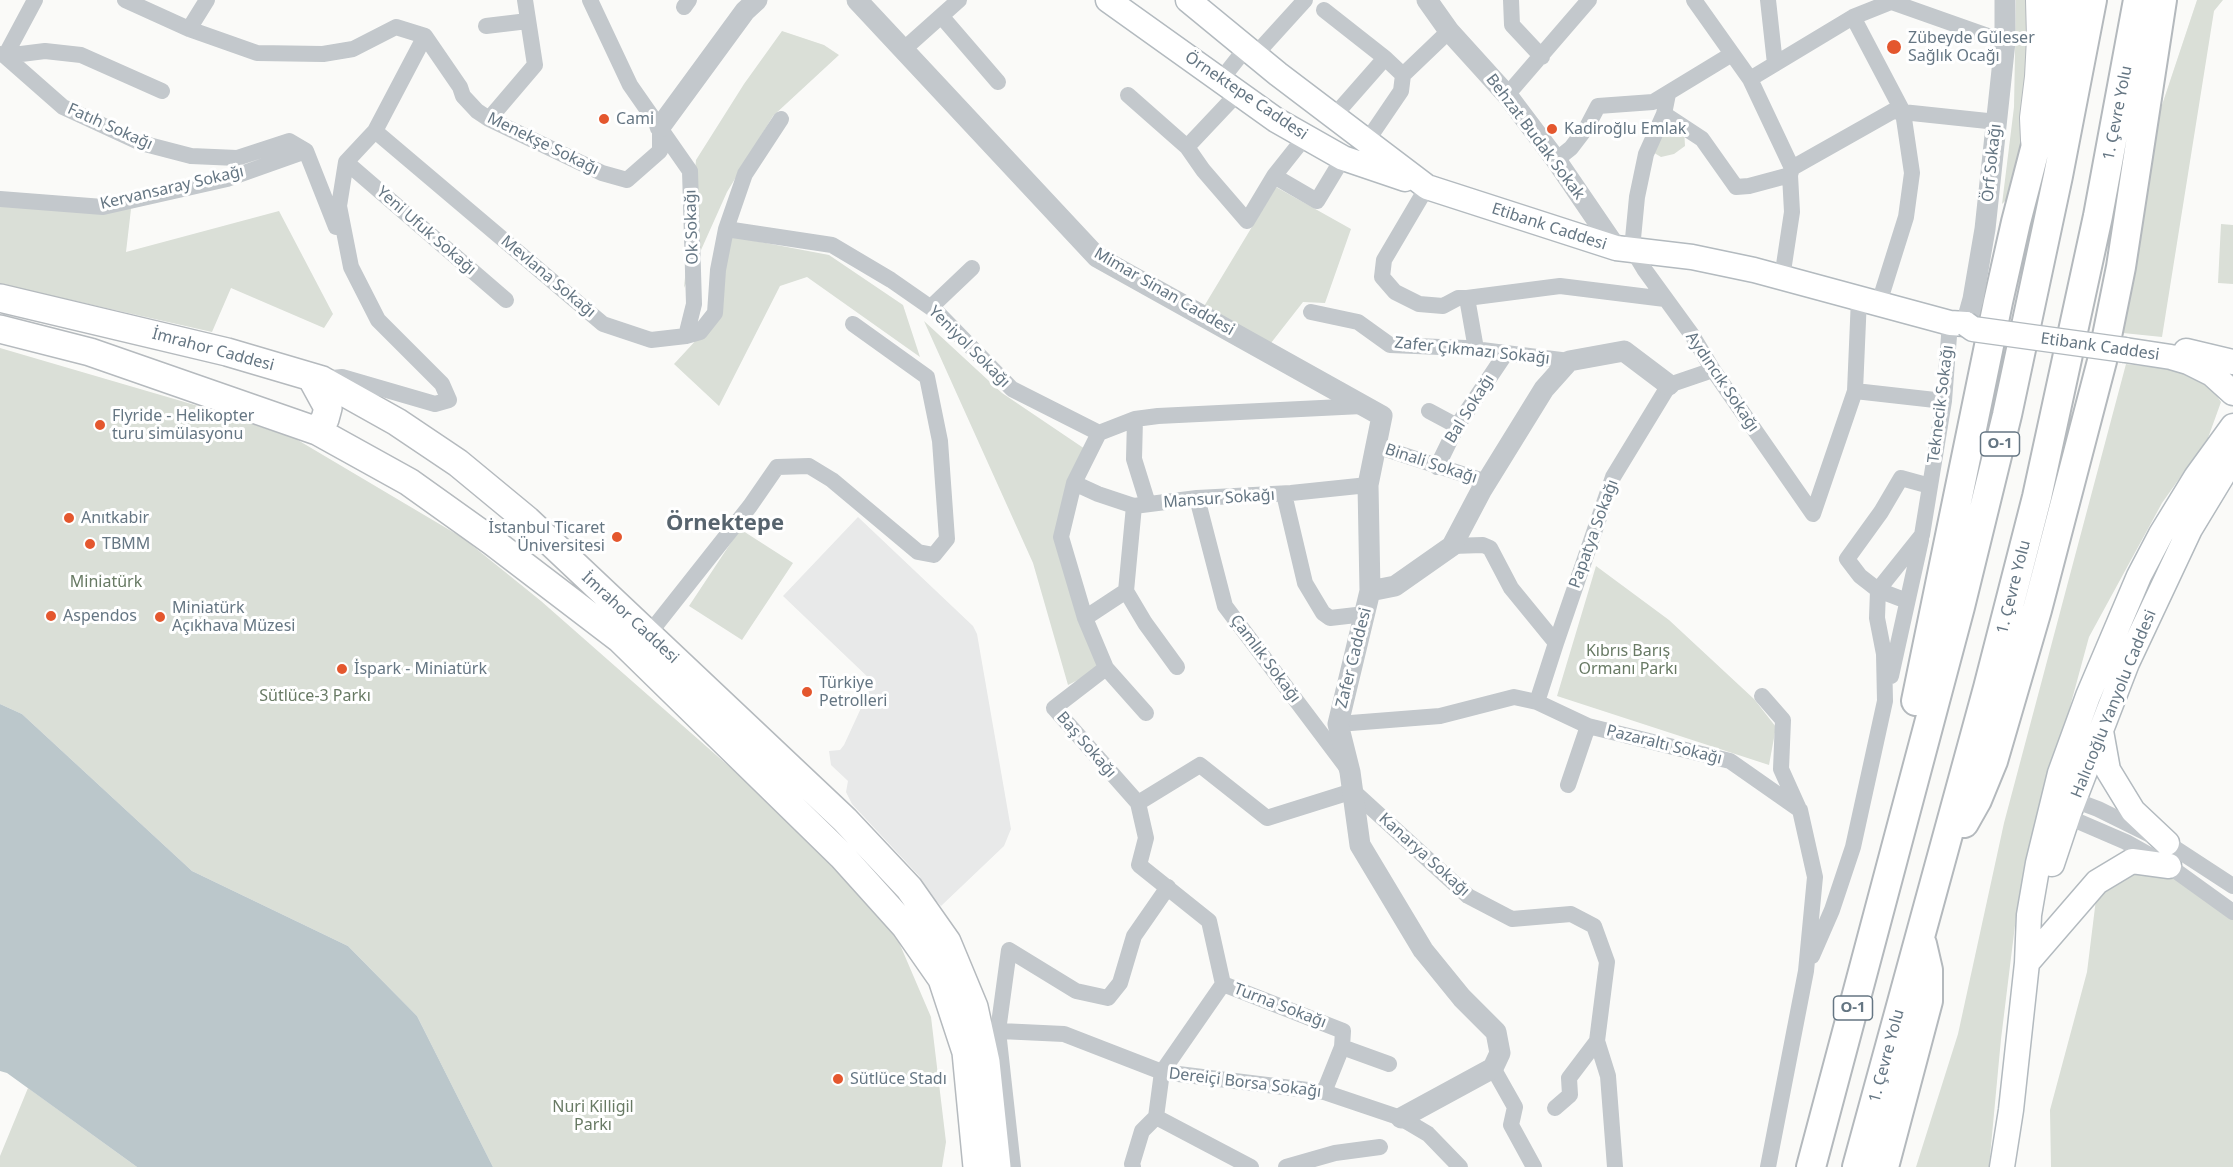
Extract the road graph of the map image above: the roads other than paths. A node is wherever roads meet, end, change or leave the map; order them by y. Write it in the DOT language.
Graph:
graph roads {
  1 [pos="35,0"];
  2 [pos="124,0"];
  3 [pos="207,0"];
  4 [pos="525,0"];
  5 [pos="590,0"];
  6 [pos="757,0"];
  7 [pos="857,0"];
  8 [pos="959,0"];
  9 [pos="1108,0"];
  10 [pos="1188,0"];
  11 [pos="1305,0"];
  12 [pos="1427,0"];
  13 [pos="1510,0"];
  14 [pos="1589,0"];
  15 [pos="1694,0"];
  16 [pos="1768,0"];
  17 [pos="2005,0"];
  18 [pos="2042,0"];
  19 [pos="2067,0"];
  20 [pos="2092,0"];
  21 [pos="2138,0"];
  22 [pos="2162,0"];
  23 [pos="2176,0"];
  24 [pos="1890,1"];
  25 [pos="1324,10"];
  26 [pos="942,17"];
  27 [pos="1853,17"];
  28 [pos="528,21"];
  29 [pos="486,26"];
  30 [pos="189,29"];
  31 [pos="1449,31"];
  32 [pos="425,36"];
  33 [pos="2005,42"];
  34 [pos="903,50"];
  35 [pos="1251,51"];
  36 [pos="1732,54"];
  37 [pos="3,55"];
  38 [pos="1385,57"];
  39 [pos="1542,57"];
  40 [pos="1775,64"];
  41 [pos="1403,75"];
  42 [pos="1750,79"];
  43 [pos="998,82"];
  44 [pos="1229,88"];
  45 [pos="162,91"];
  46 [pos="1507,94"];
  47 [pos="1668,94"];
  48 [pos="1128,95"];
  49 [pos="2146,110"];
  50 [pos="1903,112"];
  51 [pos="1664,114"];
  52 [pos="1334,116"];
  53 [pos="489,119"];
  54 [pos="782,119"];
  55 [pos="1997,122"];
  56 [pos="660,127"];
  57 [pos="375,131"];
  58 [pos="1305,137"];
  59 [pos="1362,138"];
  60 [pos="2037,140"];
  61 [pos="1187,147"];
  62 [pos="306,151"];
  63 [pos="1343,158"];
  64 [pos="1556,160"];
  65 [pos="346,162"];
  66 [pos="1791,172"];
  67 [pos="1274,176"];
  68 [pos="1427,187"];
  69 [pos="0,199"];
  70 [pos="726,229"];
  71 [pos="1624,249"];
  72 [pos="351,267"];
  73 [pos="972,268"];
  74 [pos="1782,278"];
  75 [pos="0,298"];
  76 [pos="1467,298"];
  77 [pos="1665,299"];
  78 [pos="506,300"];
  79 [pos="1869,301"];
  80 [pos="930,307"];
  81 [pos="1311,312"];
  82 [pos="853,324"];
  83 [pos="1958,324"];
  84 [pos="0,329"];
  85 [pos="686,336"];
  86 [pos="2125,345"];
  87 [pos="206,347"];
  88 [pos="1476,349"];
  89 [pos="1506,353"];
  90 [pos="1569,361"];
  91 [pos="2233,362"];
  92 [pos="1713,370"];
  93 [pos="316,378"];
  94 [pos="1669,385"];
  95 [pos="2230,390"];
  96 [pos="204,391"];
  97 [pos="1855,391"];
  98 [pos="1944,401"];
  99 [pos="1362,406"];
  100 [pos="1429,411"];
  101 [pos="1135,419"];
  102 [pos="1457,426"];
  103 [pos="2232,427"];
  104 [pos="317,431"];
  105 [pos="1099,433"];
  106 [pos="1376,446"];
  107 [pos="2233,458"];
  108 [pos="1437,467"];
  109 [pos="1487,482"];
  110 [pos="1074,483"];
  111 [pos="1368,485"];
  112 [pos="1930,486"];
  113 [pos="1284,494"];
  114 [pos="1197,498"];
  115 [pos="1141,505"];
  116 [pos="1922,535"];
  117 [pos="1452,546"];
  118 [pos="594,584"];
  119 [pos="1878,590"];
  120 [pos="1126,591"];
  121 [pos="1370,591"];
  122 [pos="579,607"];
  123 [pos="1906,607"];
  124 [pos="1365,614"];
  125 [pos="1085,618"];
  126 [pos="1877,618"];
  127 [pos="648,635"];
  128 [pos="1556,643"];
  129 [pos="1177,667"];
  130 [pos="1106,668"];
  131 [pos="1762,696"];
  132 [pos="1885,701"];
  133 [pos="1537,702"];
  134 [pos="1146,713"];
  135 [pos="1338,724"];
  136 [pos="1588,726"];
  137 [pos="2101,731"];
  138 [pos="1352,781"];
  139 [pos="1568,785"];
  140 [pos="1138,803"];
  141 [pos="2071,809"];
  142 [pos="1800,810"];
  143 [pos="2168,854"];
  144 [pos="1943,856"];
  145 [pos="1845,872"];
  146 [pos="1815,877"];
  147 [pos="1886,883"];
  148 [pos="2233,886"];
  149 [pos="1168,887"];
  150 [pos="2233,912"];
  151 [pos="1920,936"];
  152 [pos="2027,963"];
  153 [pos="1806,971"];
  154 [pos="1223,984"];
  155 [pos="988,1031"];
  156 [pos="1597,1041"];
  157 [pos="1342,1047"];
  158 [pos="1389,1064"];
  159 [pos="1493,1068"];
  160 [pos="1162,1072"];
  161 [pos="1324,1092"];
  162 [pos="1555,1108"];
  163 [pos="2012,1110"];
  164 [pos="1156,1117"];
  165 [pos="1401,1118"];
  166 [pos="1820,1132"];
  167 [pos="1380,1148"];
  168 [pos="977,1167"];
  169 [pos="997,1167"];
  170 [pos="1013,1167"];
  171 [pos="1133,1167"];
  172 [pos="1251,1167"];
  173 [pos="1286,1167"];
  174 [pos="1460,1167"];
  175 [pos="1534,1167"];
  176 [pos="1615,1167"];
  177 [pos="1768,1167"];
  178 [pos="1800,1167"];
  179 [pos="1811,1167"];
  180 [pos="1857,1167"];
  181 [pos="1884,1167"];
  182 [pos="2002,1167"];
  183 [pos="2013,1167"];
  1 -- 37 [label="street"];
  2 -- 30 [label="street"];
  3 -- 30 [label="street"];
  4 -- 28 [label="street"];
  5 -- 56 [label="street, Ok Sokağı"];
  6 -- 56 [label="street"];
  7 -- 34 [label="street, Mimar Sinan Caddesi"];
  8 -- 26 [label="street"];
  9 -- 44 [label="main road, Örnektepe Caddesi"];
  10 -- 35 [label="main road, Etibank Caddesi"];
  11 -- 35 [label="street"];
  12 -- 31 [label="street, Behzat Budak Sokak"];
  13 -- 39 [label="street"];
  14 -- 39 [label="street"];
  15 -- 36 [label="street"];
  16 -- 40 [label="street"];
  17 -- 33 [label="street, Örf Sokağı"];
  18 -- 60 [label="highway"];
  19 -- 60 [label="highway"];
  20 -- 147 [label="highway, O-1"];
  21 -- 144 [label="highway, 1. Çevre Yolu / O-1"];
  22 -- 49 [label="highway"];
  23 -- 49 [label="highway"];
  24 -- 27 [label="street"];
  24 -- 33 [label="street"];
  25 -- 38 [label="street"];
  26 -- 34 [label="street"];
  26 -- 43 [label="street"];
  27 -- 40 [label="street"];
  27 -- 50 [label="street"];
  28 -- 29 [label="street"];
  28 -- 53 [label="street"];
  30 -- 32 [label="street"];
  31 -- 41 [label="street"];
  31 -- 46 [label="street, Behzat Budak Sokak"];
  32 -- 53 [label="street, Menekşe Sokağı"];
  32 -- 57 [label="street"];
  33 -- 55 [label="street, Örf Sokağı"];
  34 -- 99 [label="street, Mimar Sinan Caddesi"];
  35 -- 44 [label="street"];
  35 -- 52 [label="main road, Etibank Caddesi"];
  36 -- 42 [label="street"];
  36 -- 47 [label="street"];
  37 -- 45 [label="street"];
  37 -- 62 [label="street, Fatıh Sokağı"];
  38 -- 41 [label="street"];
  38 -- 52 [label="street"];
  39 -- 46 [label="street"];
  40 -- 42 [label="street"];
  41 -- 59 [label="street"];
  42 -- 66 [label="street"];
  44 -- 58 [label="main road, Örnektepe Caddesi"];
  44 -- 61 [label="street"];
  46 -- 64 [label="street, Behzat Budak Sokak"];
  47 -- 51 [label="street"];
  47 -- 64 [label="street"];
  48 -- 61 [label="street"];
  49 -- 144 [label="highway"];
  50 -- 55 [label="street"];
  50 -- 66 [label="street"];
  50 -- 79 [label="street"];
  51 -- 66 [label="street"];
  51 -- 71 [label="street"];
  52 -- 59 [label="main road, Etibank Caddesi"];
  53 -- 56 [label="street, Menekşe Sokağı"];
  54 -- 70 [label="street, Mevlana Sokağı"];
  55 -- 83 [label="street, Örf Sokağı"];
  56 -- 85 [label="street, Ok Sokağı"];
  57 -- 65 [label="street"];
  57 -- 85 [label="street, Mevlana Sokağı"];
  58 -- 63 [label="main road, Örnektepe Caddesi"];
  58 -- 67 [label="street"];
  59 -- 63 [label="main road"];
  59 -- 68 [label="main road, Etibank Caddesi"];
  60 -- 147 [label="highway"];
  61 -- 67 [label="street"];
  62 -- 69 [label="street, Kervansaray Sokağı"];
  62 -- 72 [label="street"];
  63 -- 67 [label="street"];
  63 -- 68 [label="main road, Örnektepe Caddesi"];
  64 -- 71 [label="street, Behzat Budak Sokak"];
  65 -- 72 [label="street"];
  65 -- 78 [label="street, Yeni Ufuk Sokağı"];
  66 -- 74 [label="street"];
  68 -- 71 [label="main road, Etibank Caddesi"];
  68 -- 76 [label="street"];
  70 -- 80 [label="street, Yeniyol Sokağı"];
  70 -- 85 [label="street, Mevlana Sokağı"];
  71 -- 74 [label="main road, Etibank Caddesi"];
  71 -- 77 [label="street, Aydıncık Sokağı"];
  72 -- 93 [label="street"];
  73 -- 80 [label="street"];
  74 -- 79 [label="main road, Etibank Caddesi"];
  75 -- 87 [label="main road, İmrahor Caddesi"];
  76 -- 77 [label="street"];
  76 -- 88 [label="street"];
  77 -- 92 [label="street, Aydıncık Sokağı"];
  79 -- 83 [label="main road, Etibank Caddesi"];
  79 -- 97 [label="street"];
  80 -- 105 [label="street, Yeniyol Sokağı"];
  81 -- 88 [label="street, Zafer Çıkmazı Sokağı"];
  82 -- 127 [label="street"];
  83 -- 86 [label="main road, Etibank Caddesi"];
  83 -- 98 [label="street, Teknecik Sokağı"];
  84 -- 96 [label="main road, İmrahor Caddesi"];
  86 -- 91 [label="main road, Etibank Caddesi"];
  86 -- 95 [label="main road, Etibank Caddesi"];
  87 -- 93 [label="main road, İmrahor Caddesi"];
  87 -- 96 [label="main road"];
  88 -- 89 [label="street, Zafer Çıkmazı Sokağı"];
  89 -- 90 [label="street, Zafer Çıkmazı Sokağı"];
  89 -- 102 [label="street, Bal Sokağı"];
  90 -- 94 [label="street"];
  90 -- 109 [label="street, Zafer Caddesi"];
  92 -- 94 [label="street"];
  92 -- 97 [label="street, Aydıncık Sokağı"];
  93 -- 104 [label="main road"];
  93 -- 118 [label="main road, İmrahor Caddesi"];
  94 -- 128 [label="street, Papatya Sokağı"];
  95 -- 103 [label="main road"];
  96 -- 104 [label="main road, İmrahor Caddesi"];
  97 -- 98 [label="street"];
  98 -- 112 [label="street, Teknecik Sokağı"];
  99 -- 101 [label="street"];
  99 -- 106 [label="street, Mimar Sinan Caddesi"];
  100 -- 102 [label="street"];
  101 -- 105 [label="street"];
  101 -- 115 [label="street"];
  102 -- 108 [label="street, Bal Sokağı"];
  103 -- 152 [label="main road, Halıcıoğlu Yanyolu Caddesi"];
  104 -- 122 [label="main road, İmrahor Caddesi"];
  105 -- 110 [label="street"];
  106 -- 108 [label="street, Binali Sokağı"];
  106 -- 111 [label="street, Mimar Sinan Caddesi"];
  107 -- 137 [label="main road, Halıcıoğlu Yanyolu Caddesi"];
  108 -- 109 [label="street, Binali Sokağı"];
  109 -- 117 [label="street, Zafer Caddesi"];
  110 -- 115 [label="street, Mansur Sokağı"];
  110 -- 125 [label="street"];
  111 -- 113 [label="street, Mansur Sokağı"];
  111 -- 121 [label="street, Mimar Sinan Caddesi"];
  112 -- 116 [label="street, Teknecik Sokağı"];
  112 -- 119 [label="street"];
  113 -- 114 [label="street, Mansur Sokağı"];
  113 -- 124 [label="street"];
  114 -- 115 [label="street, Mansur Sokağı"];
  114 -- 138 [label="street, Çamlık Sokağı"];
  115 -- 120 [label="street"];
  116 -- 119 [label="street"];
  116 -- 123 [label="street, Teknecik Sokağı"];
  117 -- 121 [label="street, Zafer Caddesi"];
  117 -- 128 [label="street"];
  118 -- 122 [label="main road"];
  118 -- 127 [label="main road, İmrahor Caddesi"];
  119 -- 123 [label="street"];
  119 -- 126 [label="street"];
  120 -- 125 [label="street"];
  120 -- 129 [label="street"];
  121 -- 124 [label="street, Zafer Caddesi"];
  122 -- 168 [label="main road, İmrahor Caddesi"];
  123 -- 126 [label="street"];
  123 -- 132 [label="street, Teknecik Sokağı"];
  124 -- 135 [label="street, Zafer Caddesi"];
  125 -- 130 [label="street"];
  126 -- 132 [label="street"];
  127 -- 155 [label="main road, İmrahor Caddesi"];
  128 -- 133 [label="street, Papatya Sokağı"];
  130 -- 134 [label="street"];
  130 -- 140 [label="street, Baş Sokağı"];
  131 -- 142 [label="street"];
  132 -- 145 [label="street"];
  133 -- 135 [label="street, Pazaraltı Sokağı"];
  133 -- 136 [label="street, Pazaraltı Sokağı"];
  135 -- 138 [label="street, Zafer Caddesi"];
  136 -- 139 [label="street"];
  136 -- 142 [label="street, Pazaraltı Sokağı"];
  137 -- 141 [label="main road, Halıcıoğlu Yanyolu Caddesi"];
  137 -- 143 [label="main road"];
  138 -- 140 [label="street"];
  138 -- 156 [label="street, Kanarya Sokağı"];
  138 -- 159 [label="street, Zafer Caddesi"];
  140 -- 149 [label="street"];
  141 -- 143 [label="street"];
  141 -- 143 [label="street"];
  141 -- 152 [label="main road, Halıcıoğlu Yanyolu Caddesi"];
  142 -- 146 [label="street"];
  143 -- 148 [label="street"];
  143 -- 150 [label="street"];
  143 -- 152 [label="main road"];
  144 -- 151 [label="highway, 1. Çevre Yolu / O-1"];
  145 -- 146 [label="street"];
  145 -- 153 [label="street"];
  146 -- 153 [label="street"];
  147 -- 166 [label="highway, O-1"];
  149 -- 154 [label="street"];
  149 -- 155 [label="street"];
  151 -- 180 [label="highway, 1. Çevre Yolu / O-1"];
  151 -- 181 [label="highway"];
  152 -- 163 [label="main road, Halıcıoğlu Yanyolu Caddesi"];
  153 -- 177 [label="street"];
  154 -- 157 [label="street, Turna Sokağı"];
  154 -- 160 [label="street"];
  155 -- 160 [label="street, Dereiçi Borsa Sokağı"];
  155 -- 169 [label="main road, İmrahor Caddesi"];
  155 -- 170 [label="street"];
  156 -- 162 [label="street, Kanarya Sokağı"];
  156 -- 176 [label="street, Kanarya Sokağı"];
  157 -- 158 [label="street"];
  157 -- 161 [label="street, Turna Sokağı"];
  159 -- 165 [label="street"];
  159 -- 175 [label="street"];
  160 -- 161 [label="street, Dereiçi Borsa Sokağı"];
  160 -- 164 [label="street"];
  161 -- 165 [label="street, Dereiçi Borsa Sokağı"];
  163 -- 182 [label="main road"];
  163 -- 183 [label="main road"];
  164 -- 171 [label="street"];
  164 -- 172 [label="street"];
  165 -- 174 [label="street, Dereiçi Borsa Sokağı"];
  166 -- 178 [label="highway, O-1"];
  166 -- 179 [label="highway, O-1"];
  167 -- 173 [label="street"];
}
